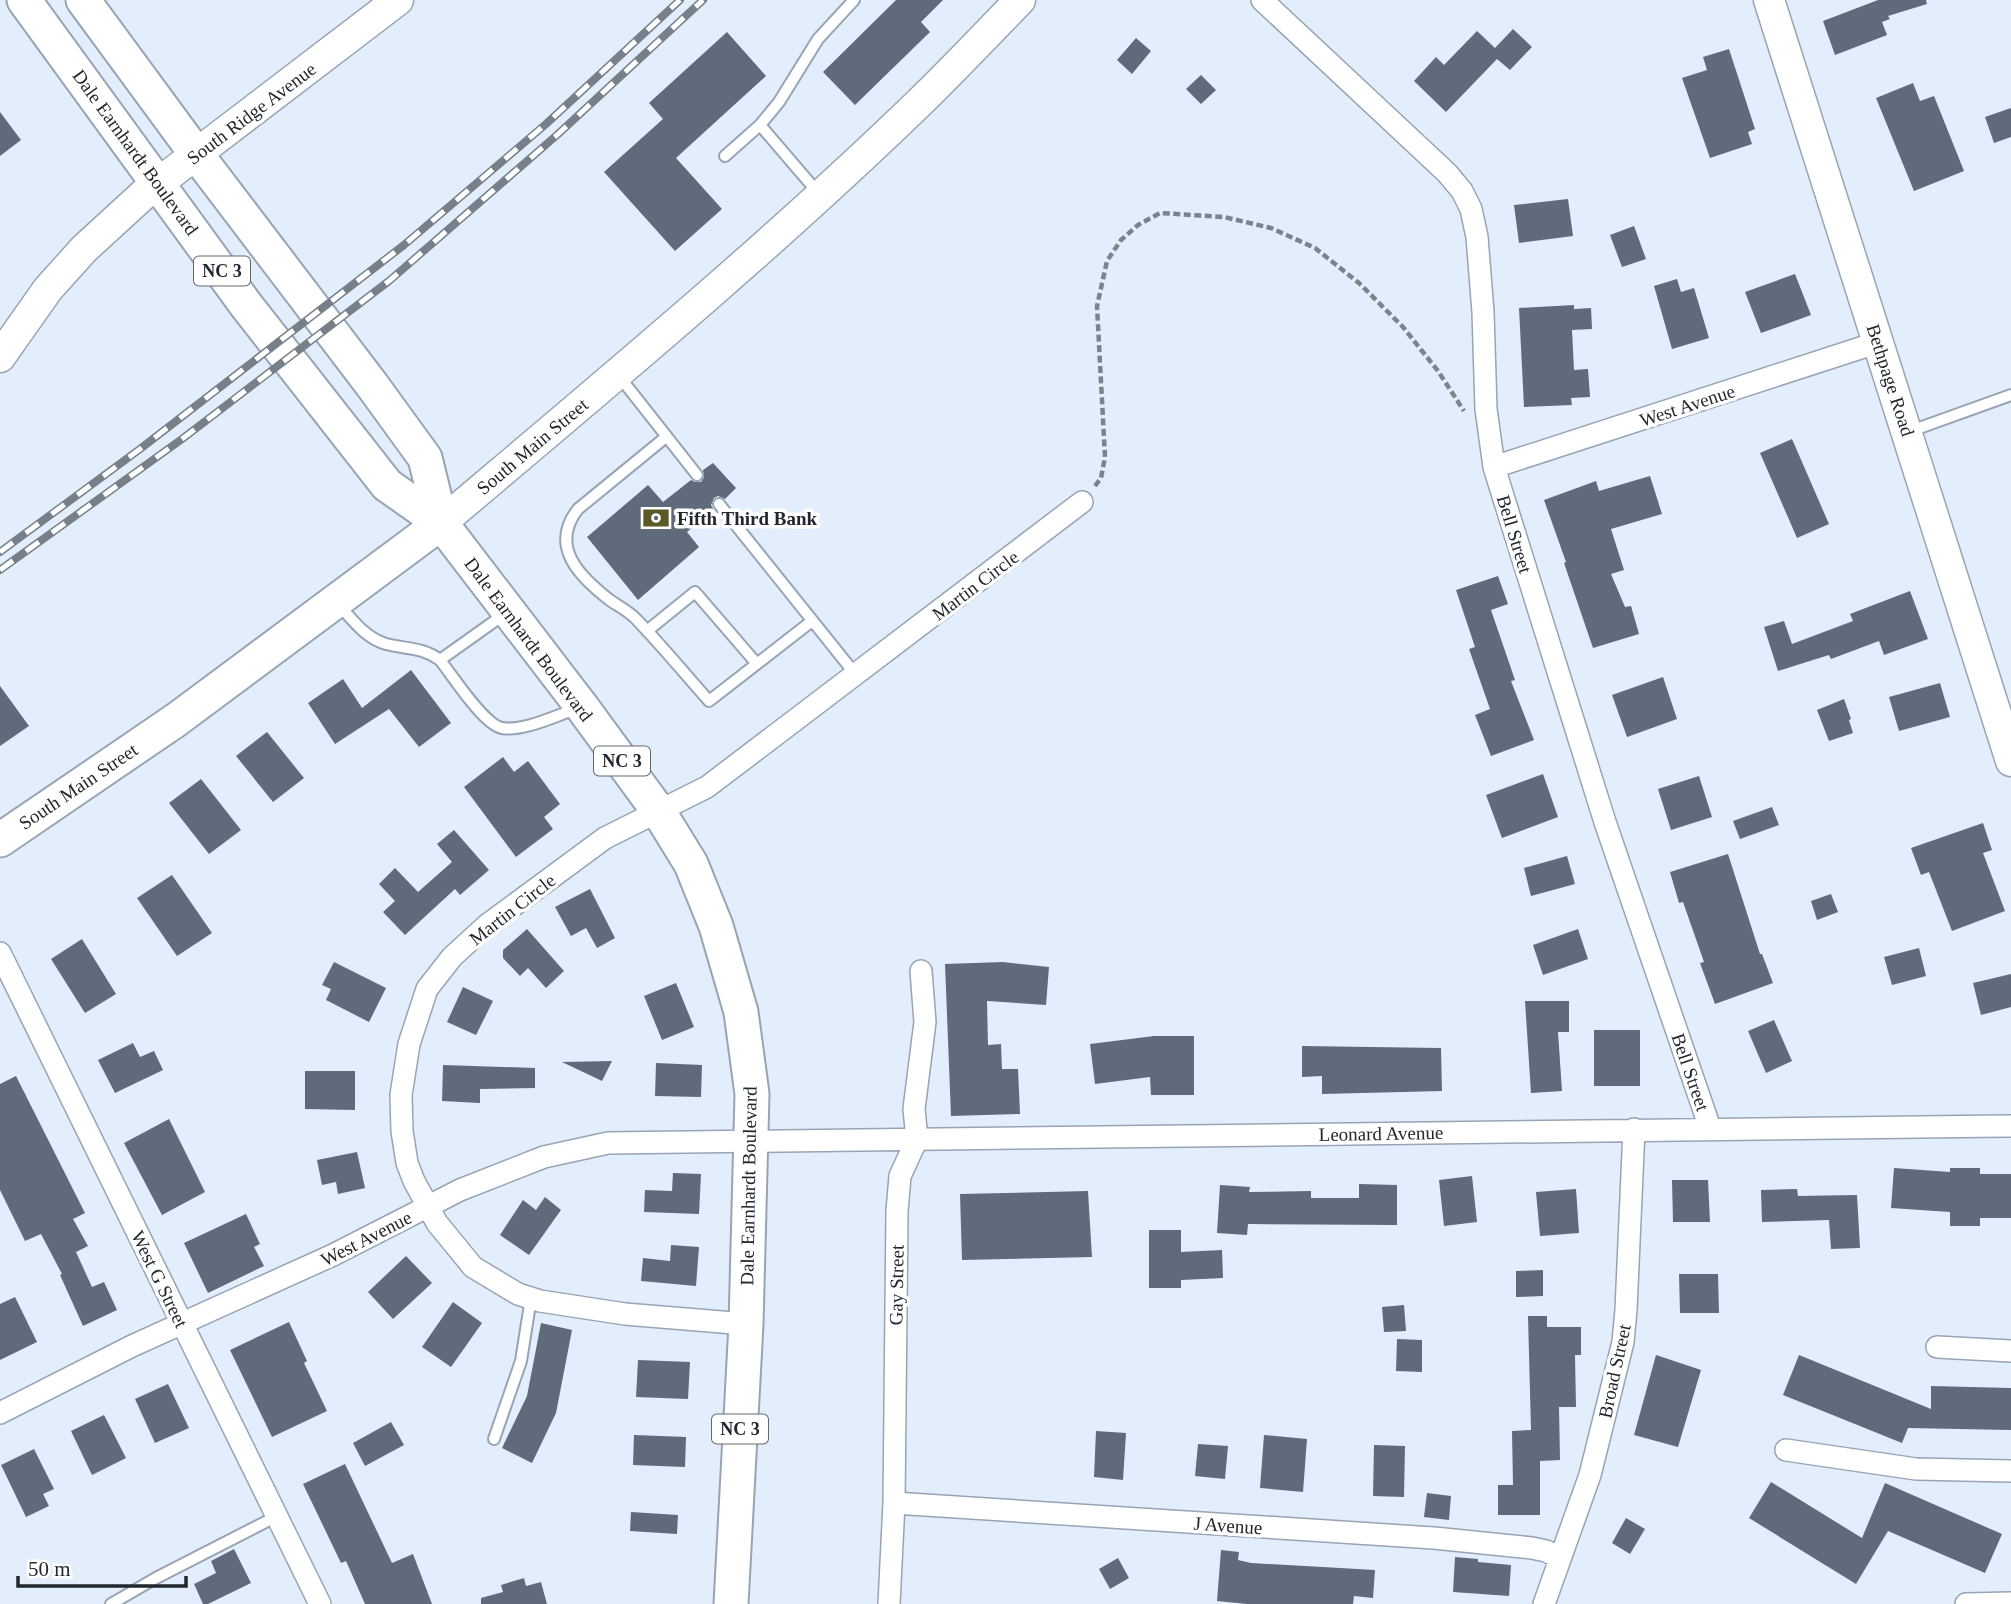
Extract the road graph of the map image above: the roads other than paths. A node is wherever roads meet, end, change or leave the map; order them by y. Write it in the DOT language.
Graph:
graph roads {
  1 [pos="24,0"];
  2 [pos="398,0"];
  3 [pos="854,0"];
  4 [pos="1020,0"];
  5 [pos="1262,0"];
  6 [pos="1769,0"];
  7 [pos="84,4"];
  8 [pos="760,125"];
  9 [pos="197,155"];
  10 [pos="725,156"];
  11 [pos="158,182"];
  12 [pos="820,195"];
  13 [pos="1879,342"];
  14 [pos="0,357"];
  15 [pos="617,374"];
  16 [pos="2011,395"];
  17 [pos="1908,432"];
  18 [pos="666,437"];
  19 [pos="1494,467"];
  20 [pos="697,475"];
  21 [pos="1082,502"];
  22 [pos="719,503"];
  23 [pos="441,523"];
  24 [pos="337,602"];
  25 [pos="509,611"];
  26 [pos="812,621"];
  27 [pos="647,631"];
  28 [pos="440,660"];
  29 [pos="757,664"];
  30 [pos="856,675"];
  31 [pos="582,707"];
  32 [pos="2011,761"];
  33 [pos="659,812"];
  34 [pos="0,840"];
  35 [pos="0,953"];
  36 [pos="921,971"];
  37 [pos="2011,1126"];
  38 [pos="1710,1128"];
  39 [pos="1633,1129"];
  40 [pos="917,1139"];
  41 [pos="752,1141"];
  42 [pos="428,1206"];
  43 [pos="531,1298"];
  44 [pos="182,1324"];
  45 [pos="746,1324"];
  46 [pos="1937,1347"];
  47 [pos="2011,1351"];
  48 [pos="0,1413"];
  49 [pos="494,1439"];
  50 [pos="1786,1450"];
  51 [pos="2011,1471"];
  52 [pos="894,1503"];
  53 [pos="277,1516"];
  54 [pos="1560,1558"];
  55 [pos="2011,1603"];
  56 [pos="111,1604"];
  57 [pos="320,1604"];
  58 [pos="731,1604"];
  59 [pos="889,1604"];
  60 [pos="1544,1604"];
  61 [pos="1966,1604"];
  1 -- 11 [label="main road, Dale Earnhardt Boulevard / NC 3"];
  2 -- 9 [label="main road, South Ridge Avenue"];
  3 -- 8 [label="lane"];
  4 -- 12 [label="main road, South Main Street"];
  5 -- 19 [label="street, Bell Street"];
  6 -- 13 [label="main road, Bethpage Road"];
  7 -- 9 [label="main road, Dale Earnhardt Boulevard / NC 3"];
  8 -- 10 [label="lane"];
  8 -- 12 [label="lane"];
  9 -- 11 [label="main road, South Ridge Avenue"];
  9 -- 23 [label="main road, Dale Earnhardt Boulevard / NC 3"];
  11 -- 14 [label="main road, South Ridge Avenue"];
  11 -- 23 [label="main road, Dale Earnhardt Boulevard / NC 3"];
  12 -- 15 [label="main road, South Main Street"];
  13 -- 17 [label="main road, Bethpage Road"];
  13 -- 19 [label="street, West Avenue"];
  15 -- 18 [label="lane"];
  15 -- 23 [label="main road, South Main Street"];
  16 -- 17 [label="lane"];
  17 -- 32 [label="main road, Bethpage Road"];
  18 -- 20 [label="lane"];
  18 -- 27 [label="lane"];
  19 -- 38 [label="street, Bell Street"];
  21 -- 30 [label="street, Martin Circle"];
  22 -- 26 [label="lane"];
  23 -- 24 [label="main road, South Main Street"];
  23 -- 25 [label="main road, Dale Earnhardt Boulevard / NC 3"];
  24 -- 28 [label="lane"];
  24 -- 34 [label="main road, South Main Street"];
  25 -- 28 [label="lane"];
  25 -- 31 [label="main road, Dale Earnhardt Boulevard / NC 3"];
  26 -- 29 [label="lane"];
  26 -- 30 [label="lane"];
  27 -- 29 [label="lane"];
  27 -- 29 [label="lane"];
  28 -- 31 [label="lane"];
  30 -- 33 [label="street, Martin Circle"];
  31 -- 33 [label="main road, Dale Earnhardt Boulevard / NC 3"];
  33 -- 41 [label="main road, Dale Earnhardt Boulevard / NC 3"];
  33 -- 42 [label="street, Martin Circle"];
  35 -- 44 [label="street, West G Street"];
  36 -- 40 [label="street, Gay Street"];
  37 -- 38 [label="street, Leonard Avenue"];
  38 -- 39 [label="street, Leonard Avenue"];
  39 -- 40 [label="street, Leonard Avenue"];
  39 -- 54 [label="street, Broad Street"];
  40 -- 41 [label="street, Leonard Avenue"];
  40 -- 52 [label="street, Gay Street"];
  41 -- 42 [label="street, West Avenue"];
  41 -- 45 [label="main road, Dale Earnhardt Boulevard / NC 3"];
  42 -- 43 [label="street, Martin Circle"];
  42 -- 44 [label="street, West Avenue"];
  43 -- 45 [label="street, Martin Circle"];
  43 -- 49 [label="lane"];
  44 -- 48 [label="street, West Avenue"];
  44 -- 53 [label="street, West G Street"];
  45 -- 58 [label="main road, Dale Earnhardt Boulevard / NC 3"];
  46 -- 47 [label="street"];
  50 -- 51 [label="street"];
  52 -- 54 [label="street, J Avenue"];
  52 -- 59 [label="street, Gay Street"];
  53 -- 56 [label="lane"];
  53 -- 57 [label="street, West G Street"];
  54 -- 60 [label="street, Broad Street"];
  55 -- 61 [label="street"];
}
